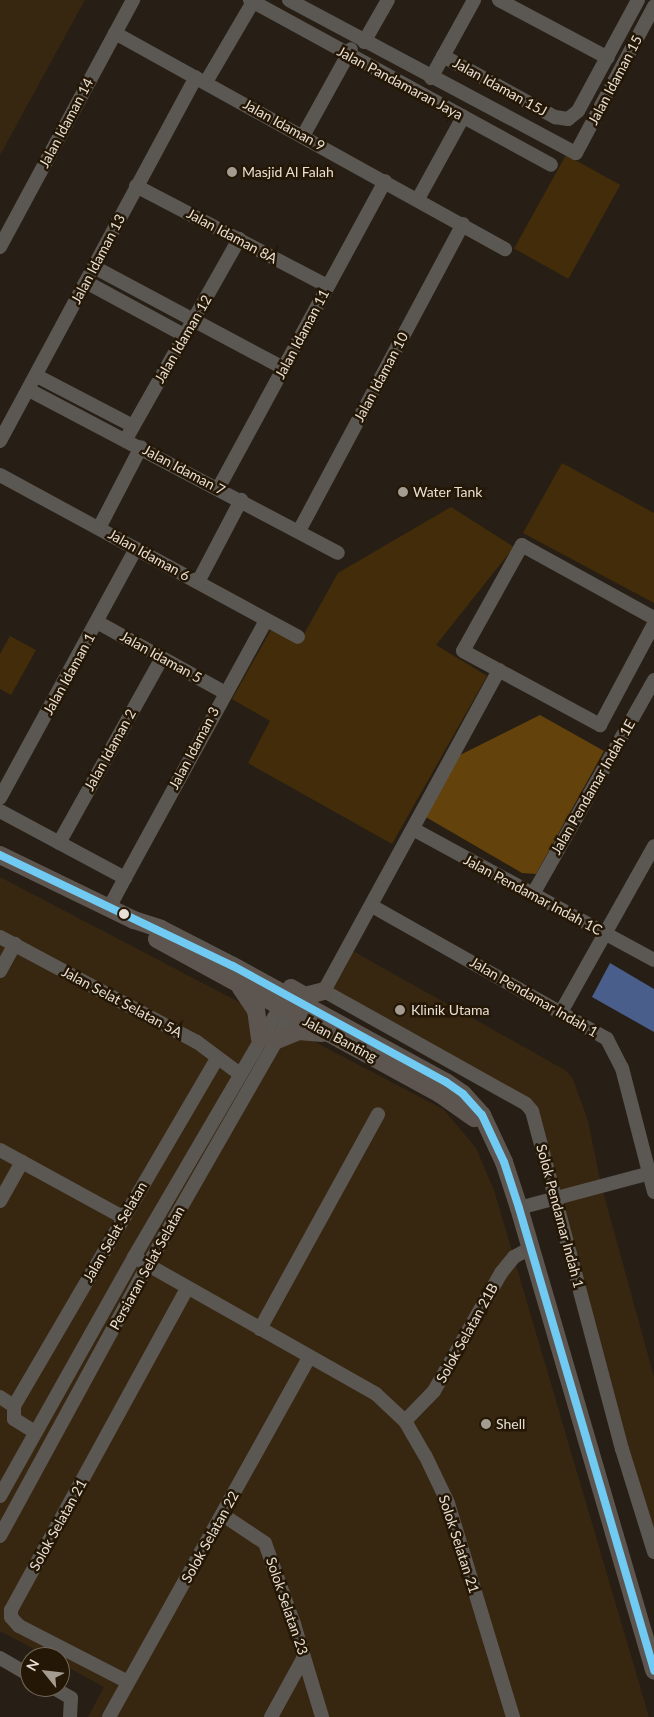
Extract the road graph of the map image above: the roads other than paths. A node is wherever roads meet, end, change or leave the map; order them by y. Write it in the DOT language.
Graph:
graph roads {
  1 [pos="132,0"];
  2 [pos="388,0"];
  3 [pos="474,0"];
  4 [pos="499,0"];
  5 [pos="638,0"];
  6 [pos="252,1"];
  7 [pos="298,2"];
  8 [pos="654,6"];
  9 [pos="115,33"];
  10 [pos="361,40"];
  11 [pos="348,56"];
  12 [pos="443,56"];
  13 [pos="608,58"];
  14 [pos="431,78"];
  15 [pos="201,80"];
  16 [pos="463,117"];
  17 [pos="303,136"];
  18 [pos="576,153"];
  19 [pos="551,165"];
  20 [pos="385,181"];
  21 [pos="136,186"];
  22 [pos="418,199"];
  23 [pos="463,224"];
  24 [pos="239,239"];
  25 [pos="0,248"];
  26 [pos="505,249"];
  27 [pos="94,267"];
  28 [pos="86,282"];
  29 [pos="327,286"];
  30 [pos="194,320"];
  31 [pos="184,335"];
  32 [pos="283,368"];
  33 [pos="37,376"];
  34 [pos="29,390"];
  35 [pos="130,432"];
  36 [pos="0,441"];
  37 [pos="141,447"];
  38 [pos="0,474"];
  39 [pos="219,488"];
  40 [pos="241,500"];
  41 [pos="99,528"];
  42 [pos="299,531"];
  43 [pos="136,549"];
  44 [pos="338,553"];
  45 [pos="198,582"];
  46 [pos="654,618"];
  47 [pos="266,620"];
  48 [pos="97,622"];
  49 [pos="654,624"];
  50 [pos="298,637"];
  51 [pos="162,658"];
  52 [pos="499,670"];
  53 [pos="654,680"];
  54 [pos="224,692"];
  55 [pos="0,798"];
  56 [pos="0,811"];
  57 [pos="412,829"];
  58 [pos="0,840"];
  59 [pos="58,843"];
  60 [pos="654,846"];
  61 [pos="0,855"];
  62 [pos="19,865"];
  63 [pos="124,878"];
  64 [pos="532,894"];
  65 [pos="372,906"];
  66 [pos="109,908"];
  67 [pos="604,933"];
  68 [pos="0,937"];
  69 [pos="14,944"];
  70 [pos="654,960"];
  71 [pos="0,971"];
  72 [pos="242,979"];
  73 [pos="324,991"];
  74 [pos="289,1005"];
  75 [pos="561,1012"];
  76 [pos="334,1036"];
  77 [pos="269,1040"];
  78 [pos="217,1058"];
  79 [pos="240,1074"];
  80 [pos="378,1114"];
  81 [pos="490,1133"];
  82 [pos="0,1150"];
  83 [pos="22,1162"];
  84 [pos="652,1173"];
  85 [pos="654,1192"];
  86 [pos="556,1199"];
  87 [pos="0,1200"];
  88 [pos="519,1208"];
  89 [pos="124,1218"];
  90 [pos="530,1248"];
  91 [pos="134,1256"];
  92 [pos="148,1265"];
  93 [pos="187,1288"];
  94 [pos="260,1329"];
  95 [pos="310,1357"];
  96 [pos="0,1398"];
  97 [pos="14,1406"];
  98 [pos="405,1421"];
  99 [pos="35,1432"];
  100 [pos="0,1496"];
  101 [pos="224,1515"];
  102 [pos="0,1536"];
  103 [pos="654,1552"];
  104 [pos="304,1657"];
  105 [pos="0,1658"];
  106 [pos="653,1663"];
  107 [pos="20,1669"];
  108 [pos="128,1682"];
  109 [pos="69,1697"];
  110 [pos="70,1717"];
  111 [pos="109,1717"];
  112 [pos="272,1717"];
  113 [pos="322,1717"];
  114 [pos="513,1717"];
  1 -- 9 [label="street, Jalan Idaman 14"];
  2 -- 10 [label="street"];
  3 -- 12 [label="street"];
  4 -- 13 [label="street"];
  5 -- 13 [label="street, Jalan Idaman 15J"];
  6 -- 11 [label="street, Jalan Pandamaran Jaya"];
  6 -- 15 [label="street, Jalan Idaman 13"];
  7 -- 10 [label="street, Jalan Pandamaran Jaya"];
  8 -- 18 [label="street, Jalan Idaman 15"];
  9 -- 15 [label="street, Jalan Idaman 9"];
  9 -- 25 [label="street, Jalan Idaman 14"];
  10 -- 11 [label="street"];
  10 -- 14 [label="street, Jalan Pandamaran Jaya"];
  11 -- 16 [label="street, Jalan Pandamaran Jaya"];
  11 -- 17 [label="street"];
  12 -- 13 [label="street, Jalan Idaman 15J"];
  12 -- 14 [label="street"];
  14 -- 18 [label="street, Jalan Pandamaran Jaya"];
  15 -- 17 [label="street, Jalan Idaman 9"];
  15 -- 21 [label="street, Jalan Idaman 13"];
  16 -- 19 [label="street, Jalan Pandamaran Jaya"];
  16 -- 22 [label="street"];
  17 -- 20 [label="street, Jalan Idaman 9"];
  20 -- 22 [label="street, Jalan Idaman 9"];
  20 -- 29 [label="street, Jalan Idaman 11"];
  21 -- 24 [label="street, Jalan Idaman 8A"];
  21 -- 27 [label="street, Jalan Idaman 13"];
  22 -- 23 [label="street, Jalan Idaman 9"];
  23 -- 26 [label="street, Jalan Idaman 9"];
  23 -- 42 [label="street, Jalan Idaman 10"];
  24 -- 29 [label="street, Jalan Idaman 8A"];
  24 -- 30 [label="street, Jalan Idaman 12"];
  27 -- 28 [label="street, Jalan Idaman 13"];
  27 -- 30 [label="street"];
  28 -- 31 [label="street"];
  28 -- 33 [label="street, Jalan Idaman 13"];
  29 -- 32 [label="street, Jalan Idaman 11"];
  30 -- 31 [label="street, Jalan Idaman 12"];
  30 -- 32 [label="street"];
  31 -- 35 [label="street, Jalan Idaman 12"];
  32 -- 39 [label="street, Jalan Idaman 11"];
  33 -- 34 [label="street, Jalan Idaman 13"];
  33 -- 35 [label="street, Jalan Idaman 7"];
  34 -- 35 [label="street, Jalan Idaman 7"];
  34 -- 36 [label="street, Jalan Idaman 13"];
  35 -- 37 [label="street, Jalan Idaman 7"];
  37 -- 39 [label="street, Jalan Idaman 7"];
  37 -- 41 [label="street"];
  38 -- 41 [label="street, Jalan Idaman 6"];
  39 -- 40 [label="street, Jalan Idaman 7"];
  40 -- 42 [label="street, Jalan Idaman 7"];
  40 -- 45 [label="street"];
  41 -- 43 [label="street, Jalan Idaman 6"];
  42 -- 44 [label="street, Jalan Idaman 7"];
  43 -- 45 [label="street, Jalan Idaman 6"];
  43 -- 48 [label="street, Jalan Idaman 1"];
  45 -- 47 [label="street, Jalan Idaman 6"];
  46 -- 52 [label="street"];
  47 -- 50 [label="street, Jalan Idaman 6"];
  47 -- 54 [label="street, Jalan Idaman 3"];
  48 -- 51 [label="street, Jalan Idaman 5"];
  48 -- 55 [label="street, Jalan Idaman 1"];
  49 -- 52 [label="street"];
  51 -- 54 [label="street, Jalan Idaman 5"];
  51 -- 59 [label="street, Jalan Idaman 2"];
  52 -- 57 [label="street"];
  53 -- 64 [label="street, Jalan Pendamar Indah 1E"];
  54 -- 63 [label="street, Jalan Idaman 3"];
  56 -- 59 [label="street"];
  57 -- 64 [label="street, Jalan Pendamar Indah 1C"];
  57 -- 65 [label="street"];
  58 -- 62 [label="main road"];
  59 -- 63 [label="street"];
  60 -- 67 [label="street"];
  61 -- 62 [label="main road, Jalan Banting"];
  62 -- 66 [label="main road, Jalan Banting"];
  63 -- 66 [label="street, Jalan Idaman 3"];
  64 -- 67 [label="street, Jalan Pendamar Indah 1C"];
  65 -- 73 [label="street"];
  65 -- 75 [label="street, Jalan Pendamar Indah 1"];
  66 -- 72 [label="main road, Jalan Banting"];
  67 -- 70 [label="street, Jalan Pendamar Indah 1C"];
  67 -- 75 [label="street"];
  68 -- 69 [label="street, Jalan Selat Selatan 5A"];
  69 -- 71 [label="street"];
  69 -- 78 [label="street, Jalan Selat Selatan 5A"];
  72 -- 73 [label="main road"];
  72 -- 74 [label="main road, Jalan Banting"];
  72 -- 77 [label="main road"];
  73 -- 86 [label="street, Solok Pendamar Indah 1"];
  74 -- 76 [label="main road, Jalan Banting"];
  74 -- 77 [label="street, Persiaran Selat Selatan"];
  74 -- 81 [label="main road, Jalan Banting"];
  75 -- 84 [label="street, Jalan Pendamar Indah 1"];
  76 -- 77 [label="main road"];
  76 -- 81 [label="main road, Jalan Banting"];
  77 -- 79 [label="street, Persiaran Selat Selatan"];
  77 -- 92 [label="street, Persiaran Selat Selatan"];
  78 -- 79 [label="street, Jalan Selat Selatan 5A"];
  78 -- 89 [label="street, Jalan Selat Selatan"];
  79 -- 91 [label="street, Persiaran Selat Selatan"];
  80 -- 94 [label="street"];
  81 -- 88 [label="main road, Jalan Banting"];
  82 -- 83 [label="street"];
  83 -- 87 [label="street"];
  83 -- 89 [label="street"];
  84 -- 85 [label="street, Jalan Pendamar Indah 1"];
  84 -- 86 [label="street"];
  86 -- 88 [label="street"];
  86 -- 103 [label="street, Solok Pendamar Indah 1"];
  88 -- 90 [label="main road, Jalan Banting"];
  89 -- 97 [label="street, Jalan Selat Selatan"];
  90 -- 98 [label="street, Solok Selatan 21B"];
  90 -- 106 [label="main road, Jalan Banting"];
  91 -- 92 [label="street, Solok Selatan 21"];
  91 -- 99 [label="street, Persiaran Selat Selatan"];
  92 -- 93 [label="street, Solok Selatan 21"];
  92 -- 102 [label="street, Persiaran Selat Selatan"];
  93 -- 94 [label="street, Solok Selatan 21"];
  93 -- 108 [label="street, Solok Selatan 21"];
  94 -- 95 [label="street, Solok Selatan 21"];
  95 -- 98 [label="street, Solok Selatan 21"];
  95 -- 101 [label="street, Solok Selatan 22"];
  96 -- 97 [label="street"];
  97 -- 99 [label="street"];
  98 -- 114 [label="street, Solok Selatan 21"];
  99 -- 100 [label="street, Persiaran Selat Selatan"];
  101 -- 104 [label="street, Solok Selatan 23"];
  101 -- 108 [label="street, Solok Selatan 22"];
  104 -- 112 [label="street"];
  104 -- 113 [label="street, Solok Selatan 23"];
  105 -- 107 [label="street"];
  108 -- 111 [label="street, Solok Selatan 22"];
  109 -- 110 [label="street"];
}
